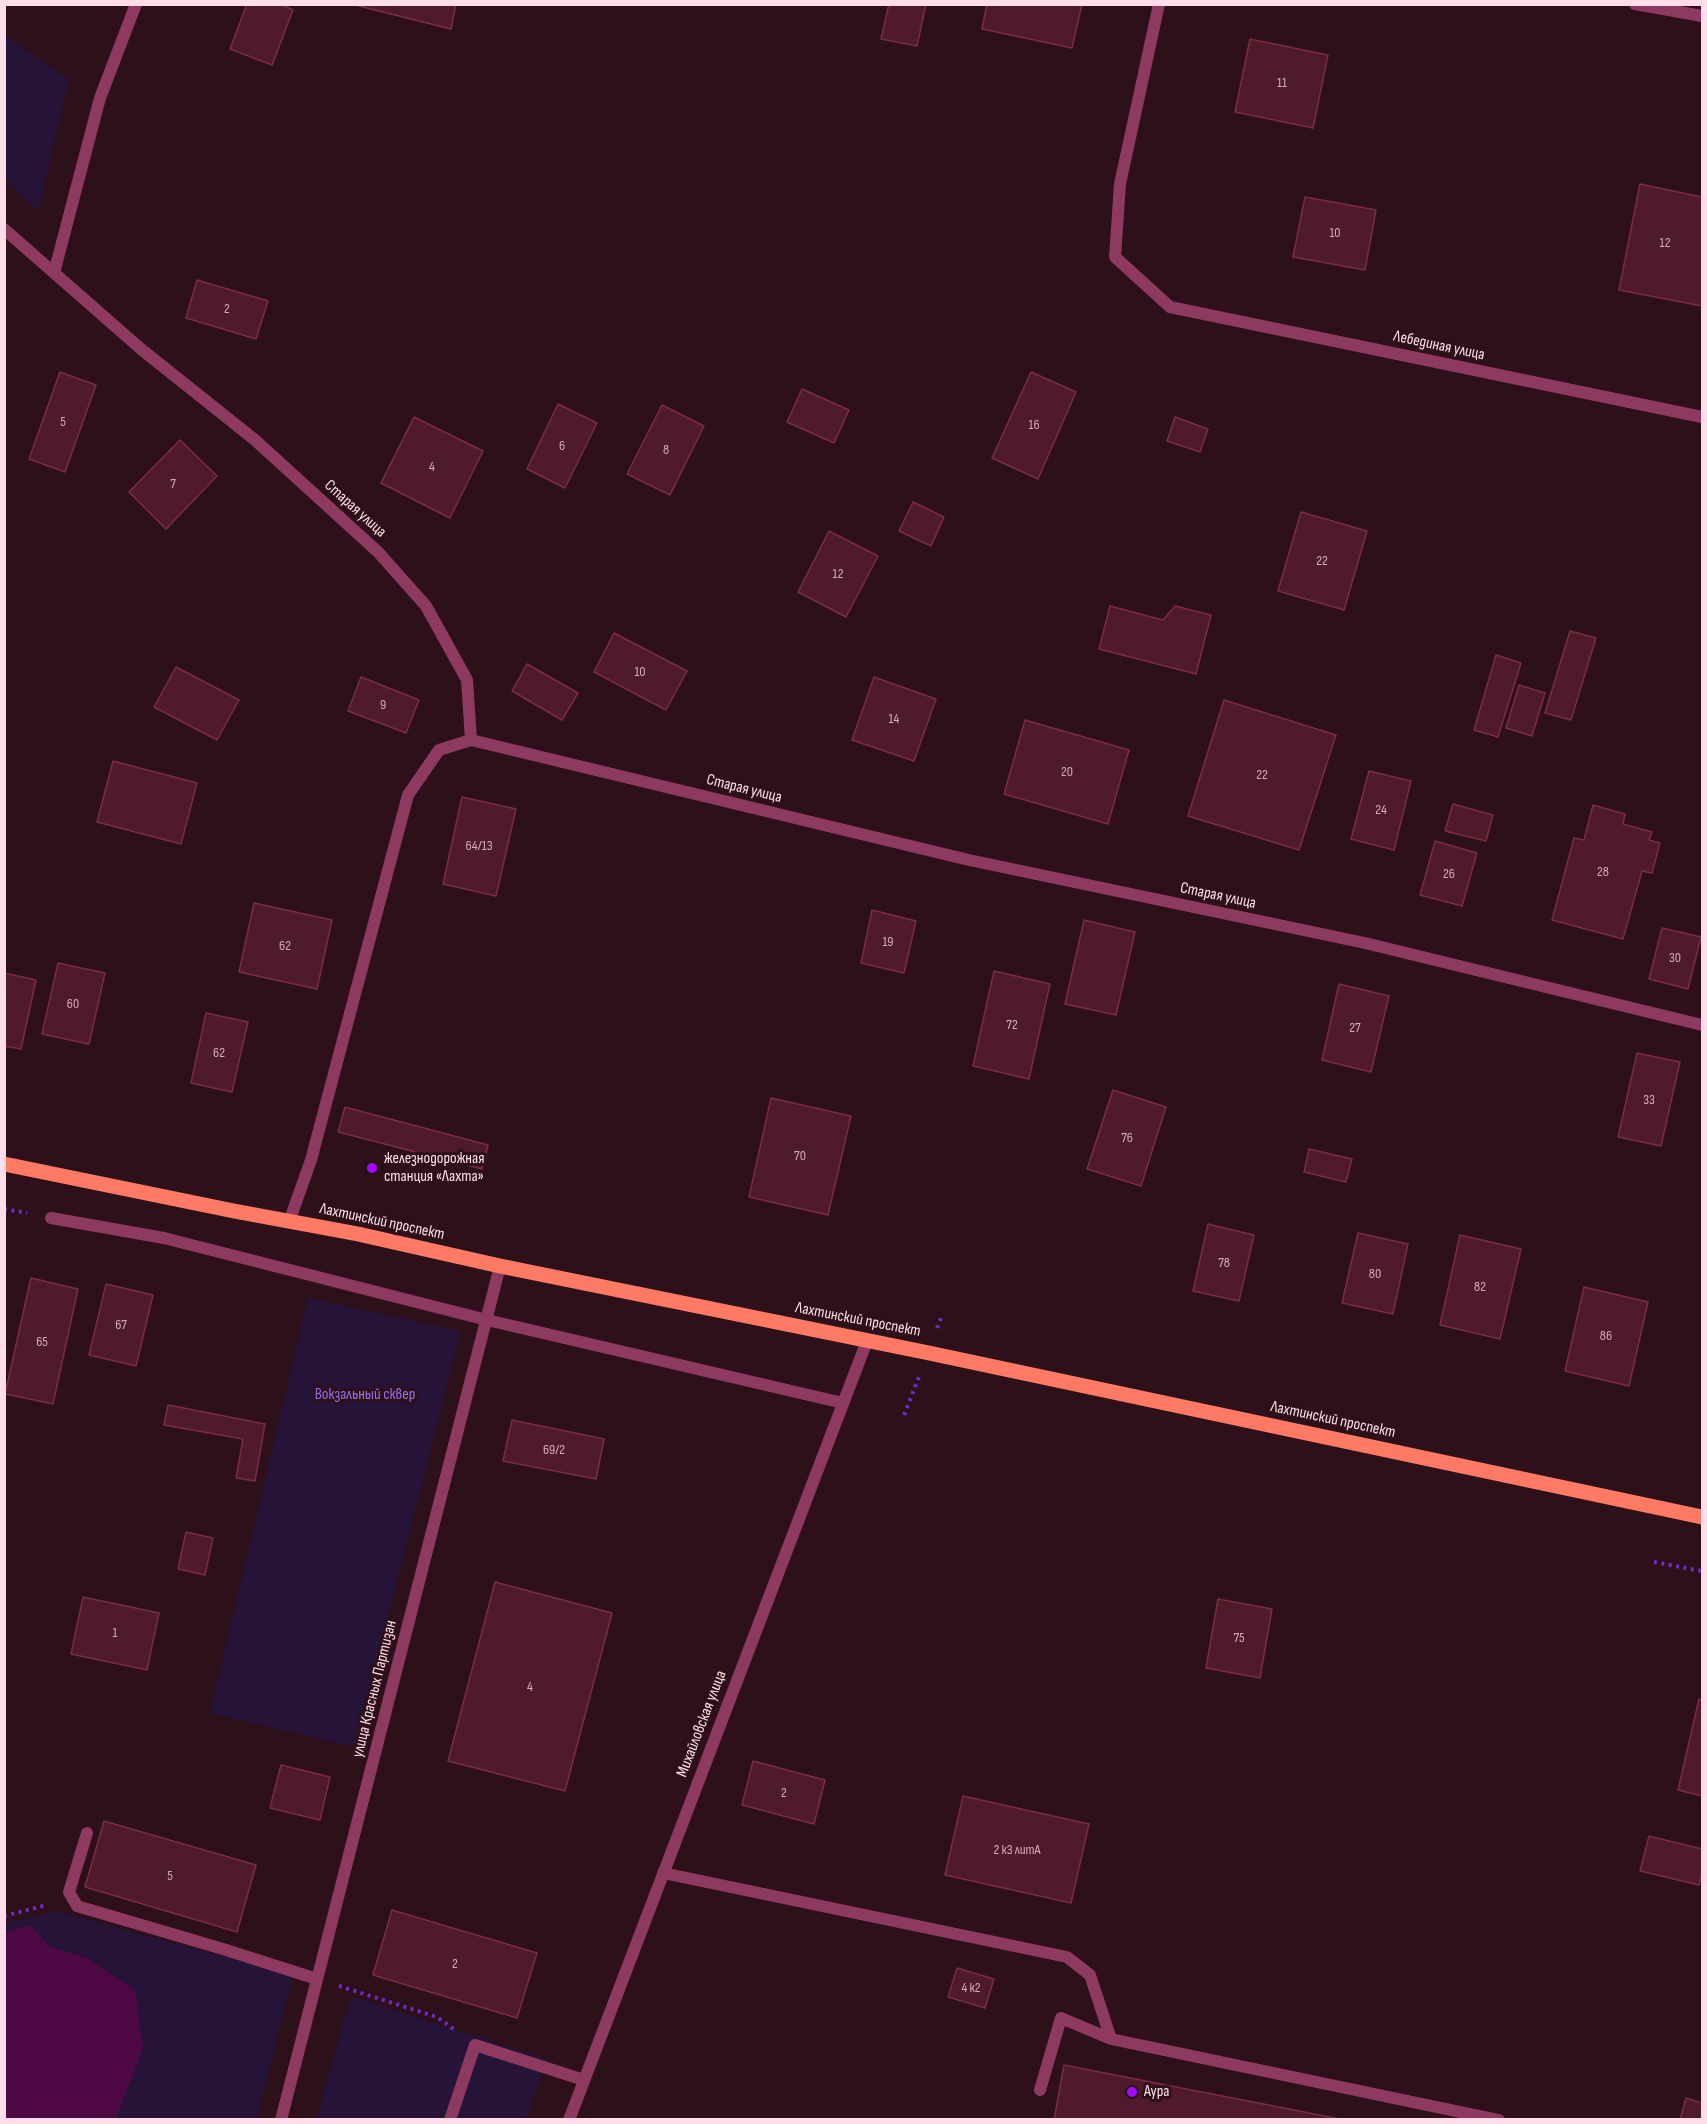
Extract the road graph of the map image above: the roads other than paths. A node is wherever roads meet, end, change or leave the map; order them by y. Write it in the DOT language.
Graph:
graph roads {
  1 [pos="136,4"];
  2 [pos="1159,4"];
  3 [pos="1635,4"];
  4 [pos="1702,16"];
  5 [pos="4,230"];
  6 [pos="54,273"];
  7 [pos="1702,417"];
  8 [pos="471,740"];
  9 [pos="1702,1024"];
  10 [pos="4,1164"];
  11 [pos="51,1218"];
  12 [pos="289,1222"];
  13 [pos="500,1266"];
  14 [pos="487,1320"];
  15 [pos="867,1341"];
  16 [pos="843,1403"];
  17 [pos="1702,1517"];
  18 [pos="87,1833"];
  19 [pos="663,1873"];
  20 [pos="317,1978"];
  21 [pos="1111,2039"];
  22 [pos="584,2080"];
  23 [pos="1040,2090"];
  24 [pos="281,2120"];
  25 [pos="450,2120"];
  26 [pos="569,2120"];
  27 [pos="1498,2120"];
  1 -- 6 [label="street"];
  2 -- 7 [label="street, Лебединая улица"];
  3 -- 4 [label="street"];
  5 -- 6 [label="street, Старая улица"];
  6 -- 8 [label="street, Старая улица"];
  8 -- 9 [label="street, Старая улица"];
  8 -- 12 [label="street"];
  10 -- 12 [label="main road, Лахтинский проспект"];
  11 -- 14 [label="street"];
  12 -- 13 [label="main road, Лахтинский проспект"];
  13 -- 14 [label="street, улица Красных Партизан"];
  13 -- 15 [label="main road, Лахтинский проспект"];
  14 -- 16 [label="street"];
  14 -- 20 [label="street, улица Красных Партизан"];
  15 -- 16 [label="street, Михайловская улица"];
  15 -- 17 [label="main road, Лахтинский проспект"];
  16 -- 19 [label="street, Михайловская улица"];
  18 -- 20 [label="street"];
  19 -- 21 [label="street"];
  19 -- 22 [label="street, Михайловская улица"];
  20 -- 24 [label="street, улица Красных Партизан"];
  21 -- 23 [label="street"];
  21 -- 27 [label="street"];
  22 -- 25 [label="street"];
  22 -- 26 [label="street, Михайловская улица"];
}
